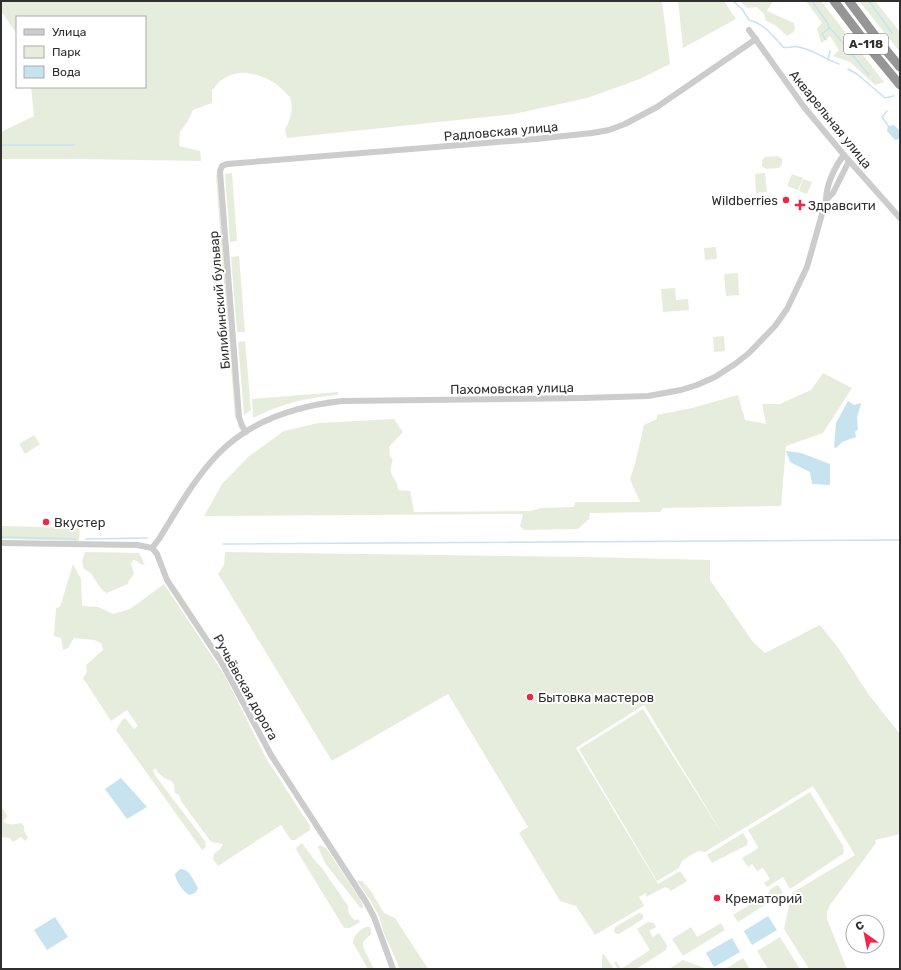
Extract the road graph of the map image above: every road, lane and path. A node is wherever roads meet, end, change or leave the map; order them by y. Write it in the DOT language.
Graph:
graph roads {
  1 [pos="834,1"];
  2 [pos="849,1"];
  3 [pos="749,30"];
  4 [pos="756,39"];
  5 [pos="900,67"];
  6 [pos="900,85"];
  7 [pos="844,155"];
  8 [pos="849,161"];
  9 [pos="222,166"];
  10 [pos="826,200"];
  11 [pos="900,218"];
  12 [pos="246,432"];
  13 [pos="1,543"];
  14 [pos="152,548"];
  15 [pos="394,969"];
  1 -- 6 [label="highway, А-118"];
  2 -- 5 [label="highway, А-118"];
  3 -- 4 [label="street, Акварельная улица"];
  4 -- 7 [label="street, Акварельная улица"];
  4 -- 9 [label="street, Радловская улица"];
  7 -- 8 [label="street, Акварельная улица"];
  7 -- 10 [label="street, Пахомовская улица"];
  8 -- 10 [label="street, Пахомовская улица"];
  8 -- 11 [label="street, Акварельная улица"];
  9 -- 12 [label="street, Билибинский бульвар"];
  10 -- 12 [label="street, Пахомовская улица"];
  12 -- 14 [label="street, Пахомовская улица"];
  13 -- 14 [label="street"];
  14 -- 15 [label="street, Ручьёвская дорога"];
}
